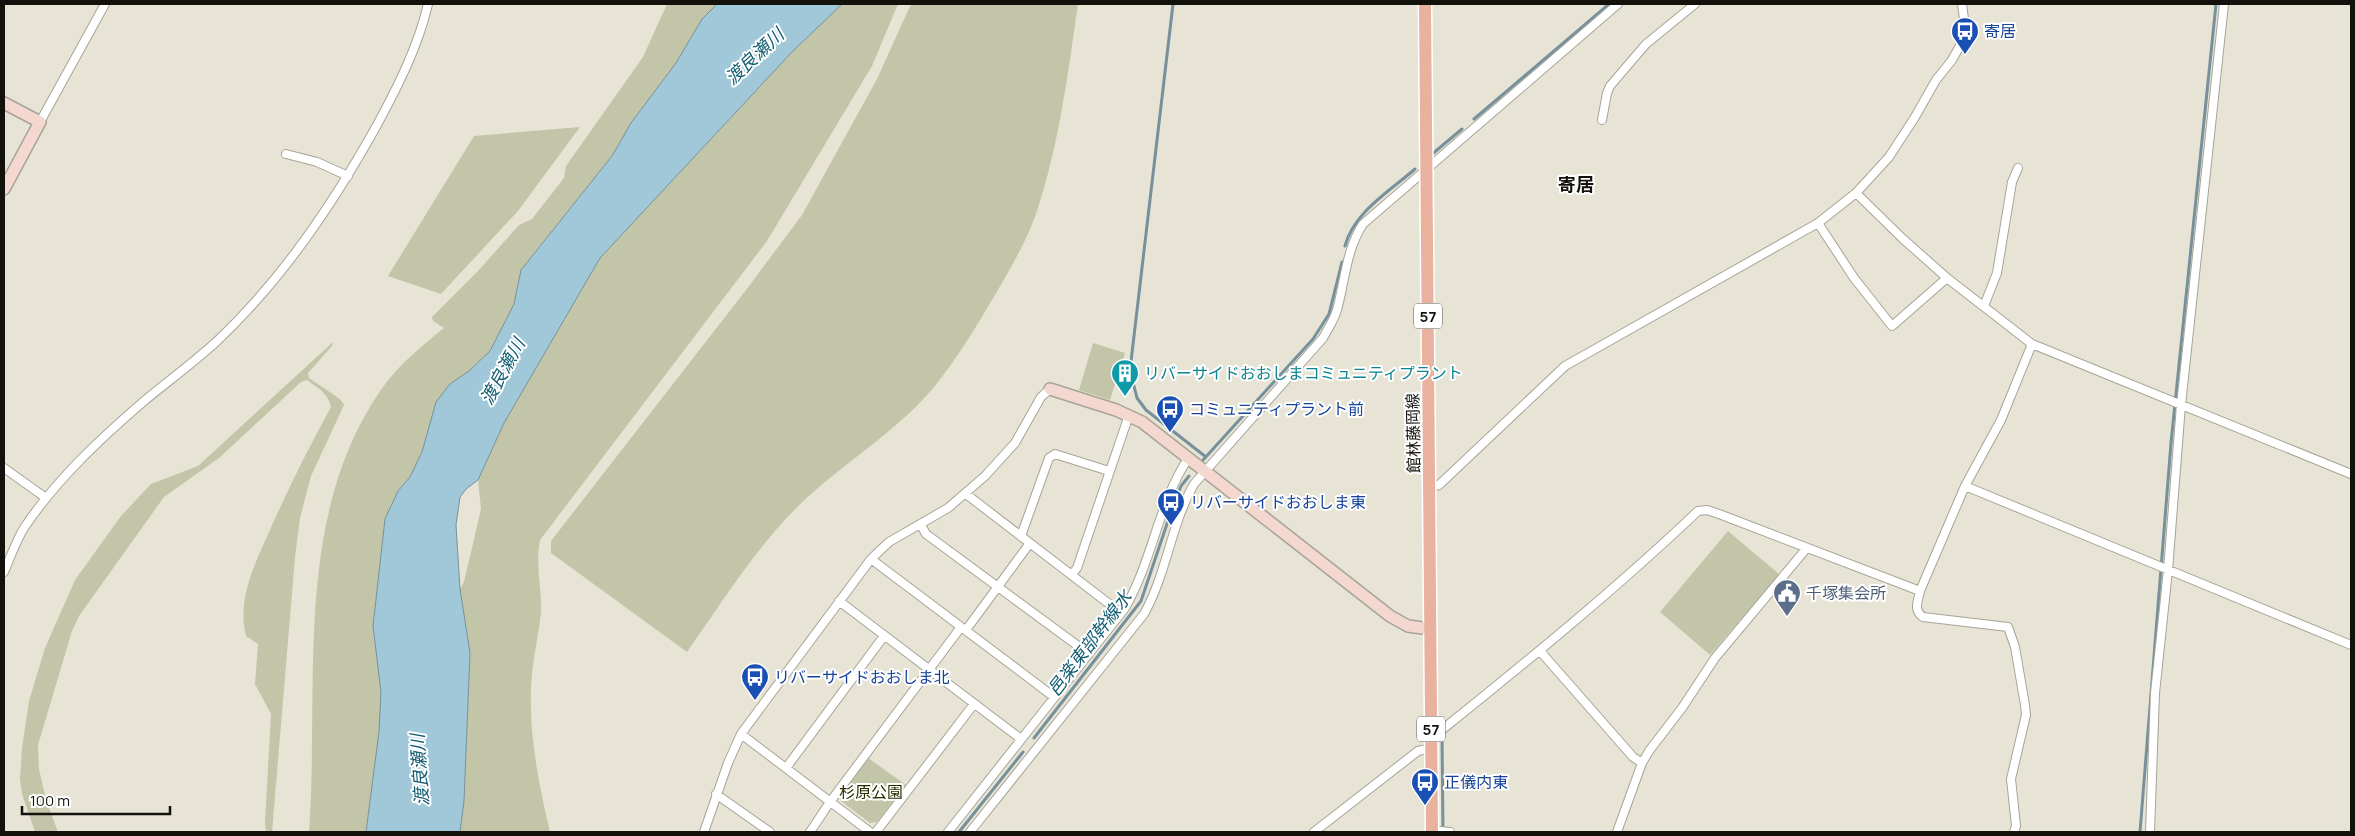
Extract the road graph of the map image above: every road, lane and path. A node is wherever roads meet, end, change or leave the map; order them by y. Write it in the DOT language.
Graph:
graph roads {
  1 [pos="105,4"];
  2 [pos="428,4"];
  3 [pos="1425,4"];
  4 [pos="1618,4"];
  5 [pos="1682,4"];
  6 [pos="1695,4"];
  7 [pos="1962,4"];
  8 [pos="2224,4"];
  9 [pos="1689,11"];
  10 [pos="4,103"];
  11 [pos="1602,120"];
  12 [pos="40,122"];
  13 [pos="286,154"];
  14 [pos="2018,168"];
  15 [pos="1427,170"];
  16 [pos="348,176"];
  17 [pos="4,189"];
  18 [pos="1856,193"];
  19 [pos="1818,223"];
  20 [pos="1947,278"];
  21 [pos="1984,306"];
  22 [pos="2032,344"];
  23 [pos="1050,389"];
  24 [pos="2181,405"];
  25 [pos="1129,415"];
  26 [pos="1189,457"];
  27 [pos="4,468"];
  28 [pos="1206,470"];
  29 [pos="1109,471"];
  30 [pos="2351,474"];
  31 [pos="1965,486"];
  32 [pos="1429,487"];
  33 [pos="966,494"];
  34 [pos="46,498"];
  35 [pos="921,525"];
  36 [pos="1021,536"];
  37 [pos="1030,543"];
  38 [pos="1806,549"];
  39 [pos="871,559"];
  40 [pos="2168,570"];
  41 [pos="4,572"];
  42 [pos="1072,574"];
  43 [pos="998,587"];
  44 [pos="1920,592"];
  45 [pos="839,601"];
  46 [pos="1121,613"];
  47 [pos="963,629"];
  48 [pos="1430,629"];
  49 [pos="884,636"];
  50 [pos="2351,644"];
  51 [pos="1540,651"];
  52 [pos="1089,654"];
  53 [pos="929,670"];
  54 [pos="1054,697"];
  55 [pos="974,704"];
  56 [pos="1431,732"];
  57 [pos="741,734"];
  58 [pos="1021,739"];
  59 [pos="1432,748"];
  60 [pos="1642,763"];
  61 [pos="786,768"];
  62 [pos="716,794"];
  63 [pos="830,802"];
  64 [pos="1430,831"];
  65 [pos="704,832"];
  66 [pos="770,832"];
  67 [pos="810,832"];
  68 [pos="870,832"];
  69 [pos="876,832"];
  70 [pos="948,832"];
  71 [pos="970,832"];
  72 [pos="1314,832"];
  73 [pos="1450,832"];
  74 [pos="1618,832"];
  75 [pos="2014,832"];
  76 [pos="2150,832"];
  1 -- 12 [label="street"];
  2 -- 16 [label="street"];
  3 -- 15 [label="main road, 館林藤岡線 / 57"];
  4 -- 15 [label="street"];
  5 -- 9 [label="street"];
  6 -- 9 [label="street"];
  7 -- 18 [label="street"];
  8 -- 24 [label="street"];
  9 -- 11 [label="street"];
  10 -- 12 [label="street"];
  12 -- 17 [label="street"];
  13 -- 16 [label="street"];
  14 -- 21 [label="street"];
  15 -- 28 [label="street"];
  15 -- 32 [label="main road, 館林藤岡線 / 57"];
  16 -- 34 [label="street"];
  18 -- 19 [label="street"];
  18 -- 20 [label="street"];
  19 -- 20 [label="street"];
  19 -- 32 [label="street"];
  20 -- 21 [label="street"];
  21 -- 22 [label="street"];
  22 -- 24 [label="street"];
  22 -- 31 [label="street"];
  23 -- 25 [label="street"];
  23 -- 33 [label="street"];
  24 -- 30 [label="street"];
  24 -- 40 [label="street"];
  25 -- 26 [label="street"];
  25 -- 29 [label="street"];
  26 -- 28 [label="street"];
  26 -- 46 [label="street"];
  27 -- 34 [label="street"];
  28 -- 48 [label="street"];
  28 -- 71 [label="street"];
  29 -- 36 [label="street"];
  29 -- 42 [label="street"];
  31 -- 40 [label="street"];
  31 -- 44 [label="street"];
  32 -- 48 [label="main road, 館林藤岡線 / 57"];
  33 -- 35 [label="street"];
  33 -- 36 [label="street"];
  34 -- 41 [label="street"];
  35 -- 39 [label="street"];
  35 -- 43 [label="street"];
  36 -- 37 [label="street"];
  37 -- 42 [label="street"];
  37 -- 43 [label="street"];
  38 -- 44 [label="street"];
  38 -- 51 [label="street"];
  38 -- 60 [label="street"];
  39 -- 45 [label="street"];
  39 -- 47 [label="street"];
  40 -- 50 [label="street"];
  40 -- 76 [label="street"];
  42 -- 46 [label="street"];
  43 -- 47 [label="street"];
  43 -- 52 [label="street"];
  44 -- 75 [label="street"];
  45 -- 49 [label="street"];
  45 -- 57 [label="street"];
  46 -- 52 [label="street"];
  47 -- 53 [label="street"];
  47 -- 54 [label="street"];
  48 -- 56 [label="main road, 館林藤岡線 / 57"];
  49 -- 53 [label="street"];
  49 -- 61 [label="street"];
  51 -- 56 [label="street"];
  51 -- 60 [label="street"];
  52 -- 54 [label="street"];
  53 -- 55 [label="street"];
  53 -- 63 [label="street"];
  54 -- 58 [label="street"];
  55 -- 58 [label="street"];
  55 -- 69 [label="street"];
  56 -- 59 [label="main road, 館林藤岡線 / 57"];
  57 -- 61 [label="street"];
  57 -- 62 [label="street"];
  58 -- 70 [label="street"];
  59 -- 64 [label="main road, 館林藤岡線 / 57"];
  59 -- 72 [label="street"];
  60 -- 74 [label="street"];
  61 -- 63 [label="street"];
  62 -- 65 [label="street"];
  62 -- 66 [label="street"];
  63 -- 67 [label="street"];
  63 -- 68 [label="street"];
  64 -- 73 [label="street"];
}
